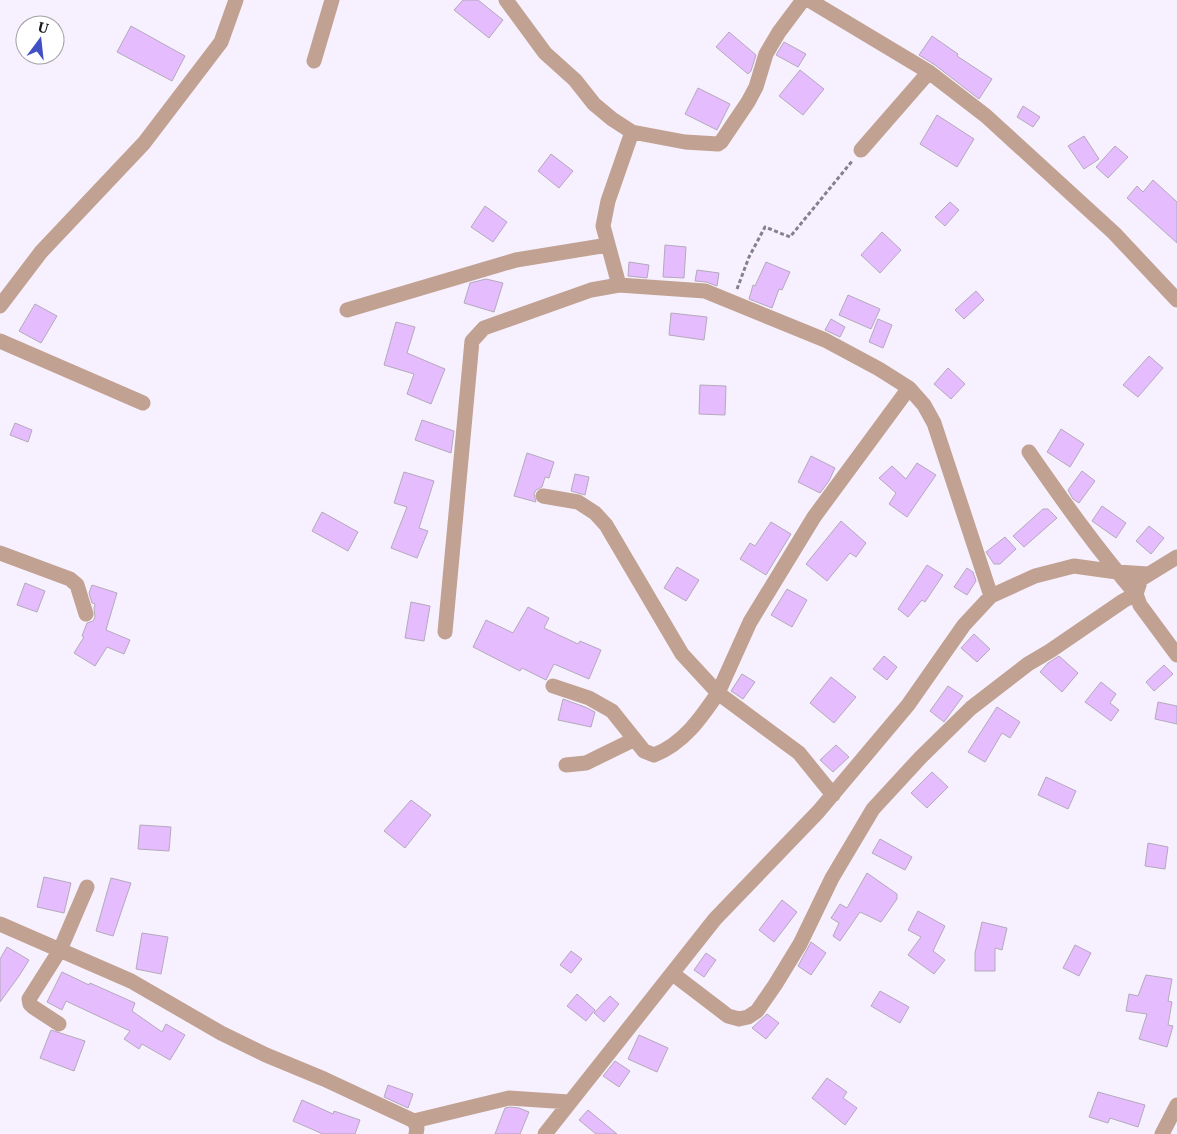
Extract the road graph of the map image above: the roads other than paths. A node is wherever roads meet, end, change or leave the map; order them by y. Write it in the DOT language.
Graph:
graph roads {
  1 [pos="236,0"];
  2 [pos="332,0"];
  3 [pos="506,0"];
  4 [pos="803,0"];
  5 [pos="809,0"];
  6 [pos="314,61"];
  7 [pos="929,72"];
  8 [pos="632,132"];
  9 [pos="861,150"];
  10 [pos="608,245"];
  11 [pos="619,285"];
  12 [pos="1177,298"];
  13 [pos="0,306"];
  14 [pos="347,310"];
  15 [pos="0,341"];
  16 [pos="909,388"];
  17 [pos="143,403"];
  18 [pos="1029,452"];
  19 [pos="543,496"];
  20 [pos="0,553"];
  21 [pos="1177,557"];
  22 [pos="1117,572"];
  23 [pos="1148,574"];
  24 [pos="1136,594"];
  25 [pos="991,596"];
  26 [pos="86,614"];
  27 [pos="446,632"];
  28 [pos="1177,655"];
  29 [pos="553,686"];
  30 [pos="718,692"];
  31 [pos="634,740"];
  32 [pos="566,765"];
  33 [pos="833,795"];
  34 [pos="87,887"];
  35 [pos="0,924"];
  36 [pos="60,950"];
  37 [pos="673,974"];
  38 [pos="59,1024"];
  39 [pos="569,1102"];
  40 [pos="1177,1106"];
  41 [pos="415,1128"];
  42 [pos="545,1134"];
  43 [pos="1162,1134"];
  1 -- 13 [label="street"];
  2 -- 6 [label="street"];
  3 -- 8 [label="street"];
  4 -- 8 [label="street"];
  5 -- 7 [label="street"];
  7 -- 9 [label="street"];
  7 -- 12 [label="street"];
  8 -- 10 [label="street"];
  10 -- 11 [label="street"];
  10 -- 14 [label="street"];
  11 -- 16 [label="street"];
  11 -- 27 [label="street"];
  15 -- 17 [label="street"];
  16 -- 25 [label="street"];
  16 -- 30 [label="street"];
  18 -- 22 [label="street"];
  19 -- 30 [label="street"];
  20 -- 26 [label="street"];
  21 -- 23 [label="street"];
  22 -- 23 [label="street"];
  22 -- 24 [label="street"];
  22 -- 25 [label="street"];
  23 -- 24 [label="street"];
  24 -- 28 [label="street"];
  24 -- 37 [label="street"];
  25 -- 33 [label="street"];
  29 -- 31 [label="street"];
  30 -- 31 [label="street"];
  30 -- 33 [label="street"];
  31 -- 32 [label="street"];
  33 -- 37 [label="street"];
  34 -- 36 [label="street"];
  35 -- 36 [label="street"];
  36 -- 38 [label="street"];
  36 -- 41 [label="street"];
  37 -- 39 [label="street"];
  39 -- 41 [label="street"];
  39 -- 42 [label="street"];
  40 -- 43 [label="street"];
}
